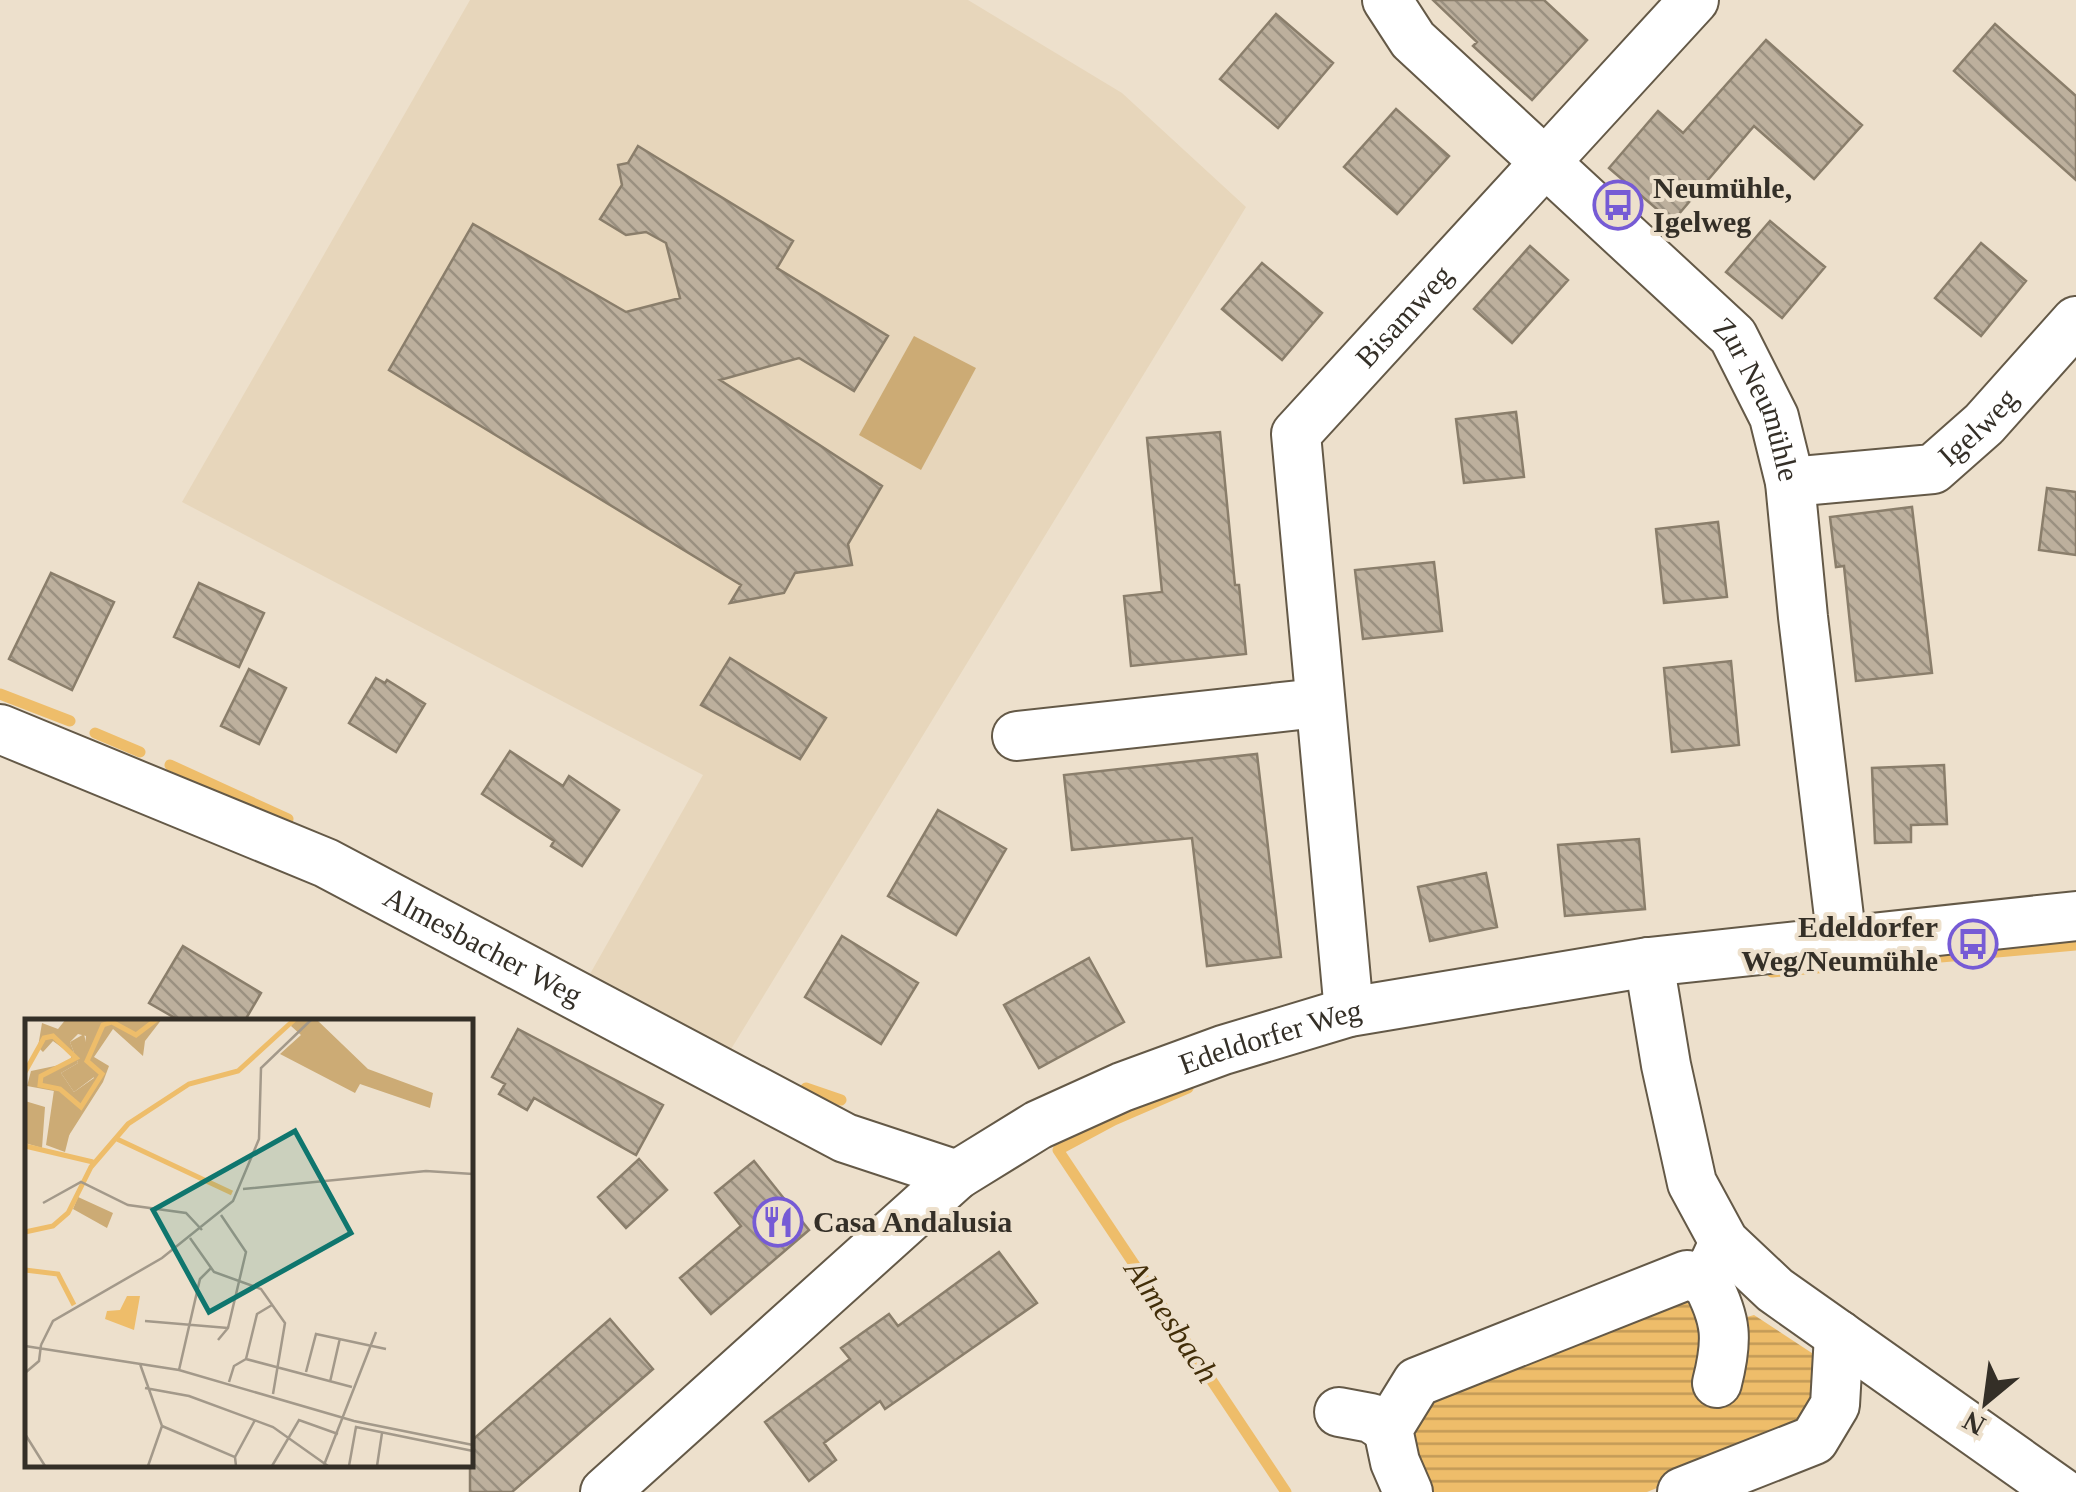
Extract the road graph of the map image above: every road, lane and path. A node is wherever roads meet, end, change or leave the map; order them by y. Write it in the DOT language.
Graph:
graph roads {
  1 [pos="1387,0"];
  2 [pos="1694,0"];
  3 [pos="1546,160"];
  4 [pos="2076,322"];
  5 [pos="1790,482"];
  6 [pos="1318,703"];
  7 [pos="0,729"];
  8 [pos="1017,736"];
  9 [pos="2076,916"];
  10 [pos="1842,942"];
  11 [pos="1649,962"];
  12 [pos="1349,1012"];
  13 [pos="957,1175"];
  14 [pos="1715,1262"];
  15 [pos="1839,1334"];
  16 [pos="1717,1383"];
  17 [pos="1339,1412"];
  18 [pos="1388,1428"];
  19 [pos="605,1492"];
  20 [pos="1408,1492"];
  21 [pos="1682,1492"];
  22 [pos="2061,1492"];
  1 -- 3 [label="street, Zur Neumühle"];
  2 -- 3 [label="street, Bisamweg"];
  3 -- 5 [label="street, Zur Neumühle"];
  3 -- 6 [label="street, Bisamweg"];
  4 -- 5 [label="street, Igelweg"];
  5 -- 10 [label="street, Zur Neumühle"];
  6 -- 8 [label="street"];
  6 -- 12 [label="street, Bisamweg"];
  7 -- 13 [label="street, Almesbacher Weg"];
  9 -- 10 [label="street, Edeldorfer Weg"];
  10 -- 11 [label="street, Edeldorfer Weg"];
  11 -- 12 [label="street, Edeldorfer Weg"];
  11 -- 14 [label="street"];
  12 -- 13 [label="street, Edeldorfer Weg"];
  13 -- 19 [label="street, Edeldorfer Weg"];
  14 -- 15 [label="street"];
  14 -- 16 [label="street"];
  14 -- 18 [label="street"];
  15 -- 21 [label="street"];
  15 -- 22 [label="street"];
  17 -- 18 [label="street"];
  18 -- 20 [label="street"];
}
